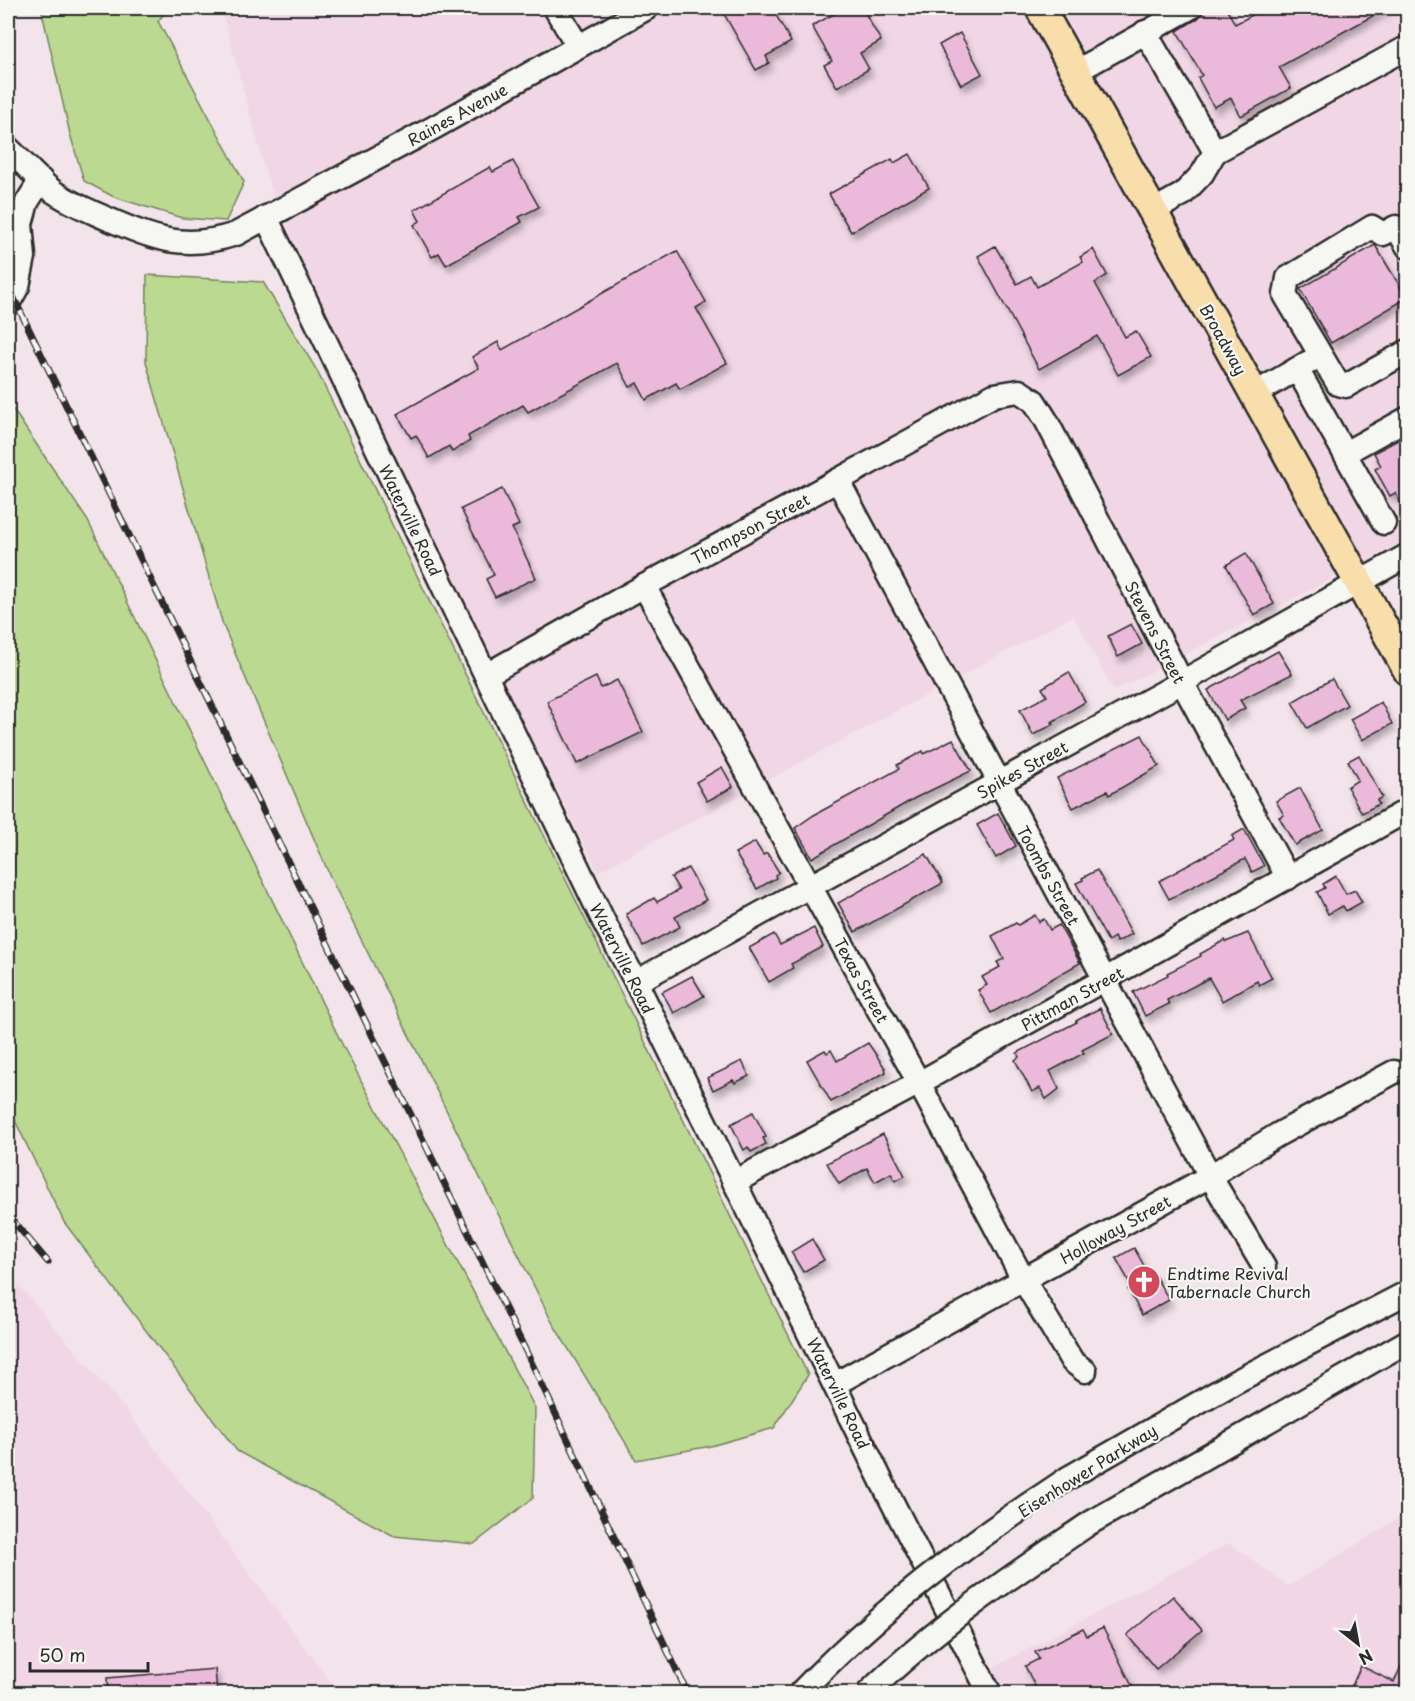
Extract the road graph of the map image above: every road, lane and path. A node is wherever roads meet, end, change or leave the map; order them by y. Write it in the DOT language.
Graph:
graph roads {
  1 [pos="555,8"];
  2 [pos="647,8"];
  3 [pos="1040,8"];
  4 [pos="1190,8"];
  5 [pos="1145,32"];
  6 [pos="578,46"];
  7 [pos="1407,47"];
  8 [pos="1076,72"];
  9 [pos="8,148"];
  10 [pos="1215,152"];
  11 [pos="41,180"];
  12 [pos="1153,211"];
  13 [pos="266,217"];
  14 [pos="1407,247"];
  15 [pos="8,304"];
  16 [pos="1407,351"];
  17 [pos="1320,356"];
  18 [pos="1297,369"];
  19 [pos="1018,391"];
  20 [pos="1254,394"];
  21 [pos="1407,418"];
  22 [pos="1345,453"];
  23 [pos="838,481"];
  24 [pos="1384,523"];
  25 [pos="1407,555"];
  26 [pos="1358,582"];
  27 [pos="644,586"];
  28 [pos="1407,671"];
  29 [pos="486,675"];
  30 [pos="1182,682"];
  31 [pos="999,781"];
  32 [pos="1407,810"];
  33 [pos="1288,878"];
  34 [pos="810,886"];
  35 [pos="1106,978"];
  36 [pos="636,982"];
  37 [pos="1394,1072"];
  38 [pos="919,1083"];
  39 [pos="1210,1176"];
  40 [pos="734,1182"];
  41 [pos="1264,1266"];
  42 [pos="1023,1279"];
  43 [pos="1407,1292"];
  44 [pos="1407,1341"];
  45 [pos="1085,1371"];
  46 [pos="835,1384"];
  47 [pos="799,1694"];
  48 [pos="867,1694"];
  49 [pos="990,1694"];
  1 -- 6 [label="street"];
  2 -- 6 [label="street, Raines Avenue"];
  3 -- 8 [label="main road, Broadway"];
  4 -- 5 [label="street"];
  5 -- 8 [label="street"];
  5 -- 10 [label="street"];
  6 -- 13 [label="street, Raines Avenue"];
  7 -- 10 [label="street"];
  8 -- 12 [label="main road, Broadway"];
  9 -- 11 [label="street, Raines Avenue"];
  10 -- 12 [label="street"];
  11 -- 13 [label="street, Raines Avenue"];
  11 -- 15 [label="street"];
  12 -- 20 [label="main road, Broadway"];
  13 -- 29 [label="street, Waterville Road"];
  14 -- 17 [label="street"];
  16 -- 17 [label="street"];
  17 -- 18 [label="street"];
  18 -- 20 [label="street"];
  18 -- 22 [label="street"];
  19 -- 23 [label="street, Thompson Street"];
  19 -- 30 [label="street, Stevens Street"];
  20 -- 26 [label="main road, Broadway"];
  21 -- 22 [label="street"];
  22 -- 24 [label="street"];
  23 -- 27 [label="street, Thompson Street"];
  23 -- 31 [label="street, Toombs Street"];
  25 -- 26 [label="street, Spikes Street"];
  26 -- 28 [label="main road, Broadway"];
  26 -- 30 [label="street, Spikes Street"];
  27 -- 29 [label="street, Thompson Street"];
  27 -- 34 [label="street, Texas Street"];
  29 -- 36 [label="street, Waterville Road"];
  30 -- 31 [label="street, Spikes Street"];
  30 -- 33 [label="street, Stevens Street"];
  31 -- 34 [label="street, Spikes Street"];
  31 -- 35 [label="street, Toombs Street"];
  32 -- 33 [label="street, Pittman Street"];
  33 -- 35 [label="street, Pittman Street"];
  34 -- 36 [label="street, Spikes Street"];
  34 -- 38 [label="street, Texas Street"];
  35 -- 38 [label="street, Pittman Street"];
  35 -- 39 [label="street, Toombs Street"];
  36 -- 40 [label="street, Waterville Road"];
  37 -- 39 [label="street, Holloway Street"];
  38 -- 40 [label="street, Pittman Street"];
  38 -- 42 [label="street, Texas Street"];
  39 -- 41 [label="street, Toombs Street"];
  39 -- 42 [label="street, Holloway Street"];
  40 -- 46 [label="street, Waterville Road"];
  42 -- 45 [label="street, Texas Street"];
  42 -- 46 [label="street, Holloway Street"];
  43 -- 47 [label="street, Eisenhower Parkway, bridge"];
  44 -- 48 [label="street, bridge"];
  46 -- 49 [label="street, Waterville Road"];
}
